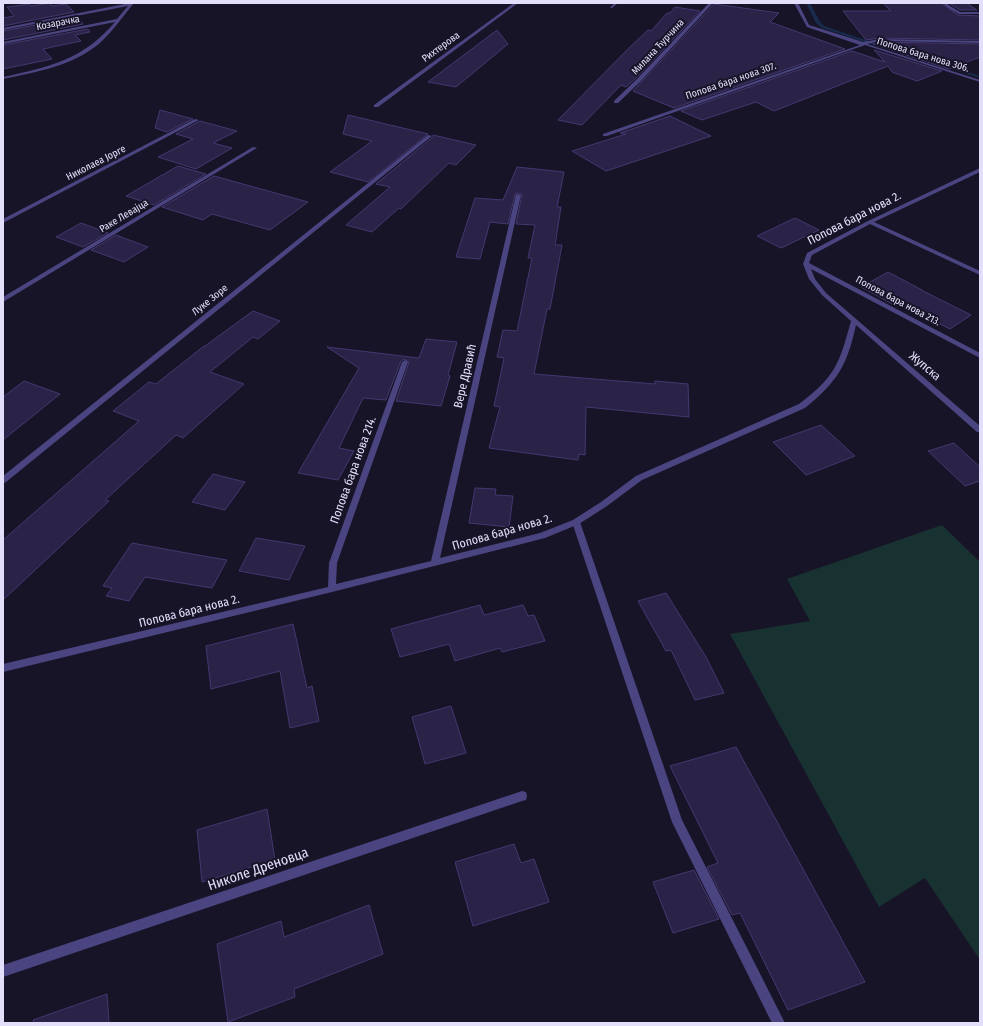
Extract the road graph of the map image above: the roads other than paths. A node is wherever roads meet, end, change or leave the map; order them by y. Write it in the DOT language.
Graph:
graph roads {
  1 [pos="516,3"];
  2 [pos="616,3"];
  3 [pos="712,3"];
  4 [pos="796,3"];
  5 [pos="944,3"];
  6 [pos="132,4"];
  7 [pos="612,7"];
  8 [pos="980,13"];
  9 [pos="117,20"];
  10 [pos="3,29"];
  11 [pos="980,42"];
  12 [pos="3,43"];
  13 [pos="862,44"];
  14 [pos="3,78"];
  15 [pos="980,81"];
  16 [pos="616,102"];
  17 [pos="376,106"];
  18 [pos="198,120"];
  19 [pos="605,135"];
  20 [pos="430,136"];
  21 [pos="255,148"];
  22 [pos="980,170"];
  23 [pos="974,173"];
  24 [pos="980,175"];
  25 [pos="518,195"];
  26 [pos="3,221"];
  27 [pos="870,222"];
  28 [pos="806,264"];
  29 [pos="980,274"];
  30 [pos="3,300"];
  31 [pos="854,321"];
  32 [pos="980,356"];
  33 [pos="405,362"];
  34 [pos="980,430"];
  35 [pos="3,480"];
  36 [pos="576,522"];
  37 [pos="434,563"];
  38 [pos="332,589"];
  39 [pos="3,668"];
  40 [pos="522,796"];
  41 [pos="3,971"];
  42 [pos="779,1023"];
  1 -- 17 [label="street, Рихтерова"];
  2 -- 7 [label="street"];
  3 -- 16 [label="street, Милана Ћурчина"];
  4 -- 13 [label="street, Попова бара нова 306."];
  5 -- 8 [label="street"];
  6 -- 9 [label="street"];
  6 -- 10 [label="street"];
  9 -- 12 [label="street, Козарачка"];
  9 -- 14 [label="street"];
  11 -- 13 [label="street, Попова бара нова 306."];
  13 -- 15 [label="street, Попова бара нова 306."];
  13 -- 19 [label="street, Попова бара нова 307."];
  18 -- 26 [label="street, Николаеа Јорге"];
  20 -- 35 [label="street, Луке Зоре"];
  21 -- 30 [label="street, Раке Левајца"];
  22 -- 23 [label="street, Попова бара нова 2."];
  23 -- 24 [label="street"];
  23 -- 27 [label="street, Попова бара нова 2."];
  25 -- 37 [label="street, Вере Дравић"];
  27 -- 28 [label="street, Попова бара нова 2."];
  27 -- 29 [label="street"];
  28 -- 31 [label="street, Попова бара нова 2."];
  28 -- 32 [label="street, Попова бара нова 213."];
  31 -- 34 [label="street, Жупска"];
  31 -- 36 [label="street, Попова бара нова 2."];
  33 -- 38 [label="street, Попова бара нова 214."];
  36 -- 37 [label="street, Попова бара нова 2."];
  36 -- 42 [label="street"];
  37 -- 38 [label="street, Попова бара нова 2."];
  38 -- 39 [label="street, Попова бара нова 2."];
  40 -- 41 [label="street, Николе Дреновца"];
}
